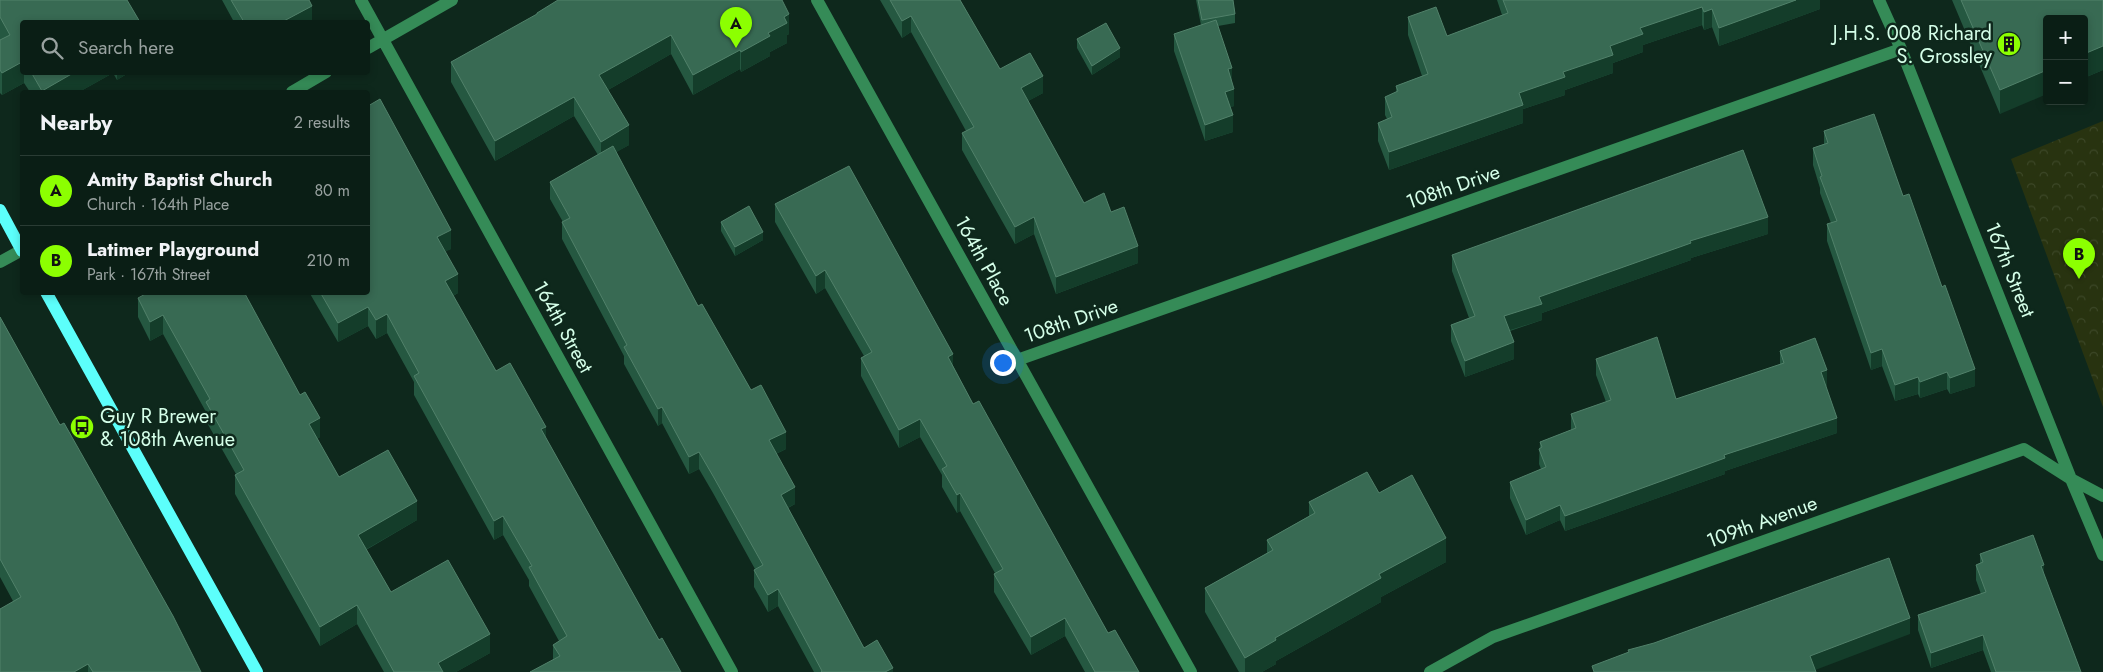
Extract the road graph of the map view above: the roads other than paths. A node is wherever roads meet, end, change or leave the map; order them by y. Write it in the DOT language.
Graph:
graph roads {
  1 [pos="361,0"];
  2 [pos="452,0"];
  3 [pos="817,0"];
  4 [pos="1879,0"];
  5 [pos="383,40"];
  6 [pos="370,47"];
  7 [pos="1901,49"];
  8 [pos="321,75"];
  9 [pos="295,90"];
  10 [pos="0,210"];
  11 [pos="20,246"];
  12 [pos="20,251"];
  13 [pos="0,262"];
  14 [pos="48,295"];
  15 [pos="1017,360"];
  16 [pos="2071,479"];
  17 [pos="2103,496"];
  18 [pos="2103,555"];
  19 [pos="257,672"];
  20 [pos="732,672"];
  21 [pos="1190,672"];
  22 [pos="1430,672"];
  1 -- 5 [label="street, 164th Street"];
  2 -- 5 [label="street"];
  3 -- 15 [label="street, 164th Place"];
  4 -- 7 [label="street, 167th Street"];
  5 -- 6 [label="street"];
  5 -- 20 [label="street, 164th Street"];
  7 -- 15 [label="street, 108th Drive"];
  7 -- 16 [label="street, 167th Street"];
  8 -- 9 [label="street"];
  10 -- 11 [label="main road"];
  12 -- 13 [label="street"];
  14 -- 19 [label="main road"];
  15 -- 21 [label="street, 164th Place"];
  16 -- 17 [label="street, 109th Avenue"];
  16 -- 18 [label="street, 167th Street"];
  16 -- 22 [label="street, 109th Avenue"];
}
